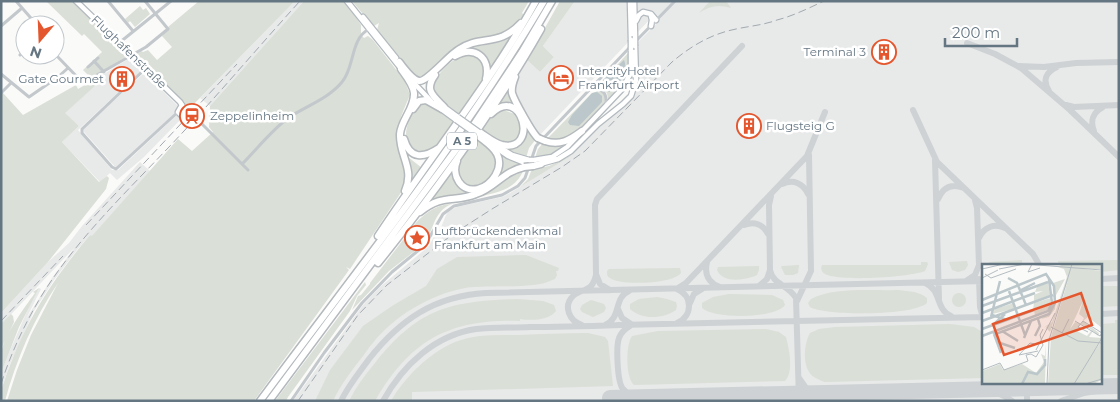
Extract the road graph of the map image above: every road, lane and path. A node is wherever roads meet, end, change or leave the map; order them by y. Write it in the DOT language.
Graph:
graph roads {
  1 [pos="16,1"];
  2 [pos="76,1"];
  3 [pos="108,1"];
  4 [pos="145,1"];
  5 [pos="171,1"];
  6 [pos="348,1"];
  7 [pos="536,1"];
  8 [pos="544,1"];
  9 [pos="554,1"];
  10 [pos="630,1"];
  11 [pos="634,1"];
  12 [pos="674,2"];
  13 [pos="22,8"];
  14 [pos="530,12"];
  15 [pos="649,13"];
  16 [pos="155,14"];
  17 [pos="28,15"];
  18 [pos="656,20"];
  19 [pos="1,26"];
  20 [pos="651,26"];
  21 [pos="635,27"];
  22 [pos="133,31"];
  23 [pos="367,31"];
  24 [pos="633,38"];
  25 [pos="119,43"];
  26 [pos="132,55"];
  27 [pos="98,58"];
  28 [pos="94,62"];
  29 [pos="398,63"];
  30 [pos="65,65"];
  31 [pos="88,66"];
  32 [pos="519,67"];
  33 [pos="68,68"];
  34 [pos="146,69"];
  35 [pos="104,72"];
  36 [pos="1,74"];
  37 [pos="11,83"];
  38 [pos="591,89"];
  39 [pos="480,90"];
  40 [pos="1,93"];
  41 [pos="606,106"];
  42 [pos="443,108"];
  43 [pos="178,112"];
  44 [pos="200,122"];
  45 [pos="582,131"];
  46 [pos="478,132"];
  47 [pos="442,146"];
  48 [pos="462,151"];
  49 [pos="525,163"];
  50 [pos="533,163"];
  51 [pos="242,164"];
  52 [pos="541,164"];
  53 [pos="248,170"];
  54 [pos="393,213"];
  55 [pos="411,221"];
  56 [pos="356,273"];
  57 [pos="352,290"];
  58 [pos="260,401"];
  59 [pos="269,401"];
  60 [pos="291,401"];
  1 -- 13 [label="street"];
  2 -- 25 [label="street, Flughafenstraße"];
  3 -- 22 [label="street"];
  4 -- 16 [label="street"];
  5 -- 16 [label="street"];
  6 -- 23 [label="street"];
  6 -- 23 [label="street"];
  7 -- 14 [label="highway"];
  8 -- 56 [label="highway, A 5"];
  9 -- 32 [label="highway"];
  9 -- 57 [label="highway, A 5"];
  10 -- 24 [label="street"];
  11 -- 21 [label="street"];
  12 -- 18 [label="street"];
  13 -- 17 [label="street"];
  13 -- 19 [label="street"];
  14 -- 29 [label="highway"];
  14 -- 39 [label="highway"];
  15 -- 18 [label="street"];
  15 -- 20 [label="street"];
  15 -- 21 [label="street"];
  16 -- 22 [label="street"];
  16 -- 26 [label="street"];
  18 -- 20 [label="street"];
  20 -- 38 [label="street"];
  21 -- 24 [label="street"];
  22 -- 25 [label="street"];
  23 -- 29 [label="street"];
  23 -- 51 [label="street"];
  24 -- 41 [label="street, bridge"];
  24 -- 52 [label="street, bridge"];
  25 -- 26 [label="street, Flughafenstraße"];
  26 -- 34 [label="street, Flughafenstraße"];
  26 -- 35 [label="street"];
  27 -- 28 [label="street"];
  28 -- 31 [label="street"];
  28 -- 35 [label="street"];
  29 -- 42 [label="street"];
  29 -- 54 [label="highway"];
  30 -- 33 [label="street"];
  32 -- 45 [label="highway"];
  32 -- 46 [label="highway"];
  33 -- 35 [label="street"];
  33 -- 37 [label="street"];
  34 -- 43 [label="street, Flughafenstraße"];
  34 -- 43 [label="street"];
  36 -- 37 [label="street"];
  37 -- 40 [label="street"];
  38 -- 41 [label="street"];
  38 -- 60 [label="street"];
  39 -- 42 [label="highway"];
  39 -- 47 [label="highway"];
  41 -- 45 [label="street"];
  42 -- 46 [label="street, bridge"];
  42 -- 47 [label="highway"];
  44 -- 51 [label="street"];
  45 -- 50 [label="street"];
  46 -- 46 [label="highway"];
  46 -- 48 [label="highway"];
  46 -- 48 [label="highway"];
  46 -- 49 [label="street"];
  47 -- 54 [label="highway"];
  48 -- 55 [label="highway"];
  49 -- 50 [label="highway, bridge"];
  49 -- 55 [label="highway"];
  50 -- 52 [label="highway"];
  51 -- 53 [label="street"];
  54 -- 56 [label="highway"];
  55 -- 57 [label="highway"];
  56 -- 58 [label="highway, A 5"];
  57 -- 59 [label="highway, A 5"];
}
